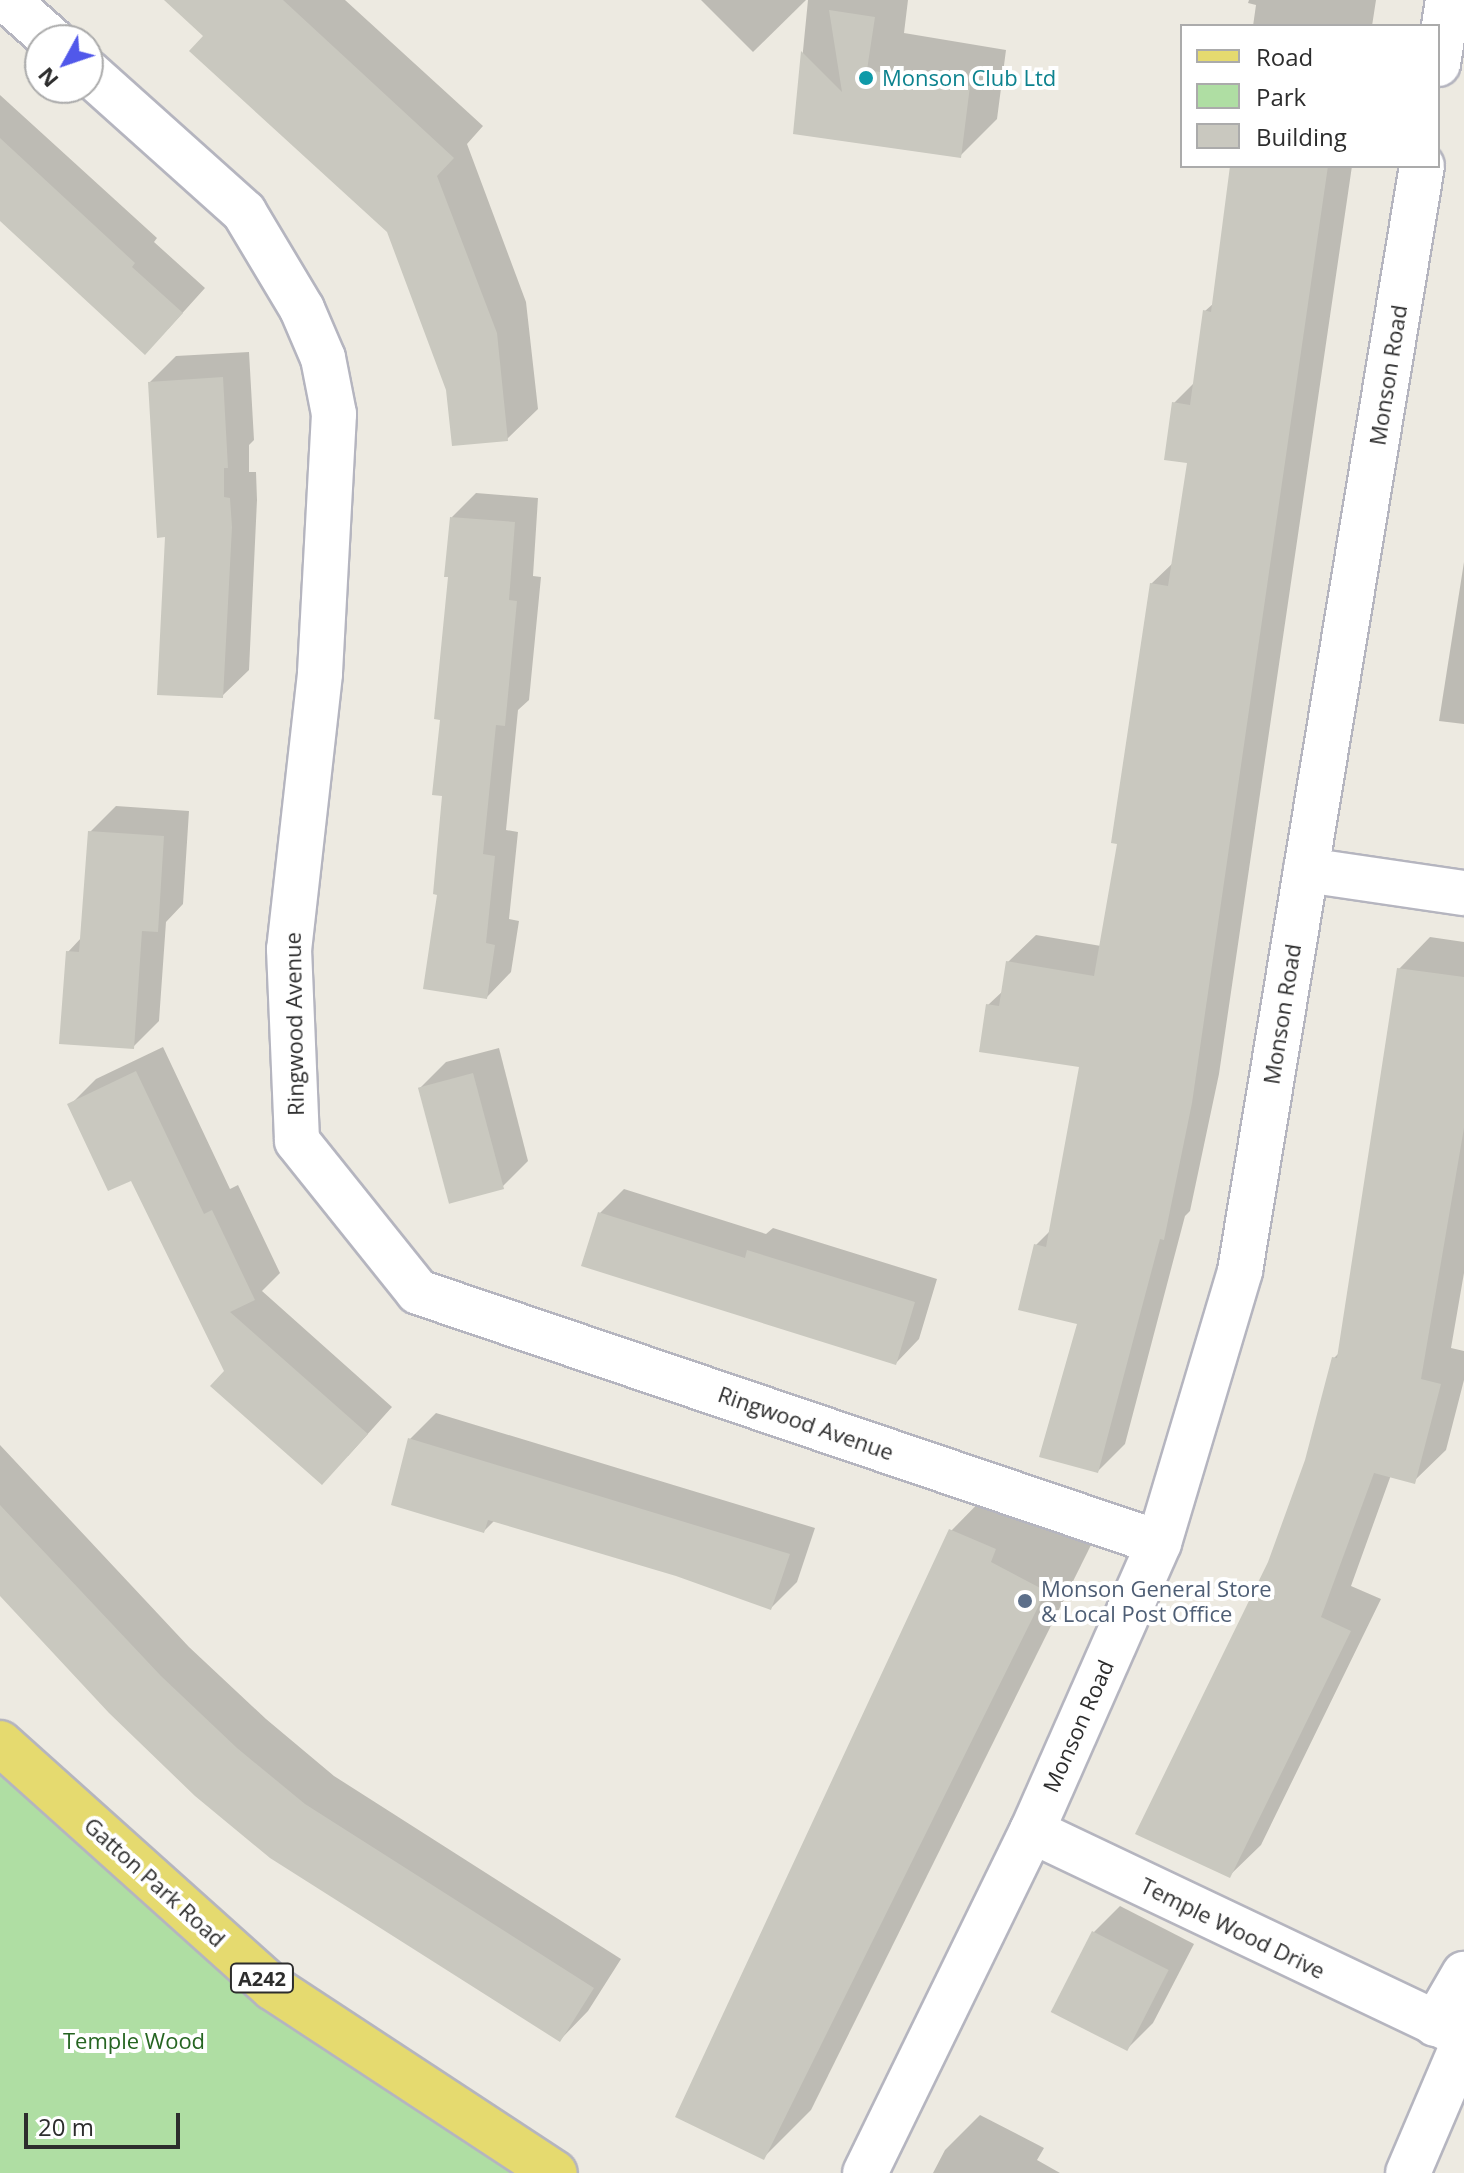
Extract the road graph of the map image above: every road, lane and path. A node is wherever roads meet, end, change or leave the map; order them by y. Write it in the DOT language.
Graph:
graph roads {
  1 [pos="7,0"];
  2 [pos="34,24"];
  3 [pos="104,86"];
  4 [pos="1422,168"];
  5 [pos="1306,870"];
  6 [pos="1464,893"];
  7 [pos="1159,1543"];
  8 [pos="0,1743"];
  9 [pos="1032,1831"];
  10 [pos="1464,1974"];
  11 [pos="1454,2034"];
  12 [pos="555,2173"];
  13 [pos="865,2173"];
  14 [pos="1408,2173"];
  1 -- 2 [label="street"];
  3 -- 7 [label="street, Ringwood Avenue"];
  4 -- 5 [label="street, Monson Road"];
  5 -- 6 [label="street"];
  5 -- 7 [label="street, Monson Road"];
  7 -- 9 [label="street, Monson Road"];
  8 -- 12 [label="main road, Gatton Park Road / A242"];
  9 -- 11 [label="street, Temple Wood Drive"];
  9 -- 13 [label="street, Monson Road"];
  10 -- 11 [label="street"];
  11 -- 14 [label="street"];
}
